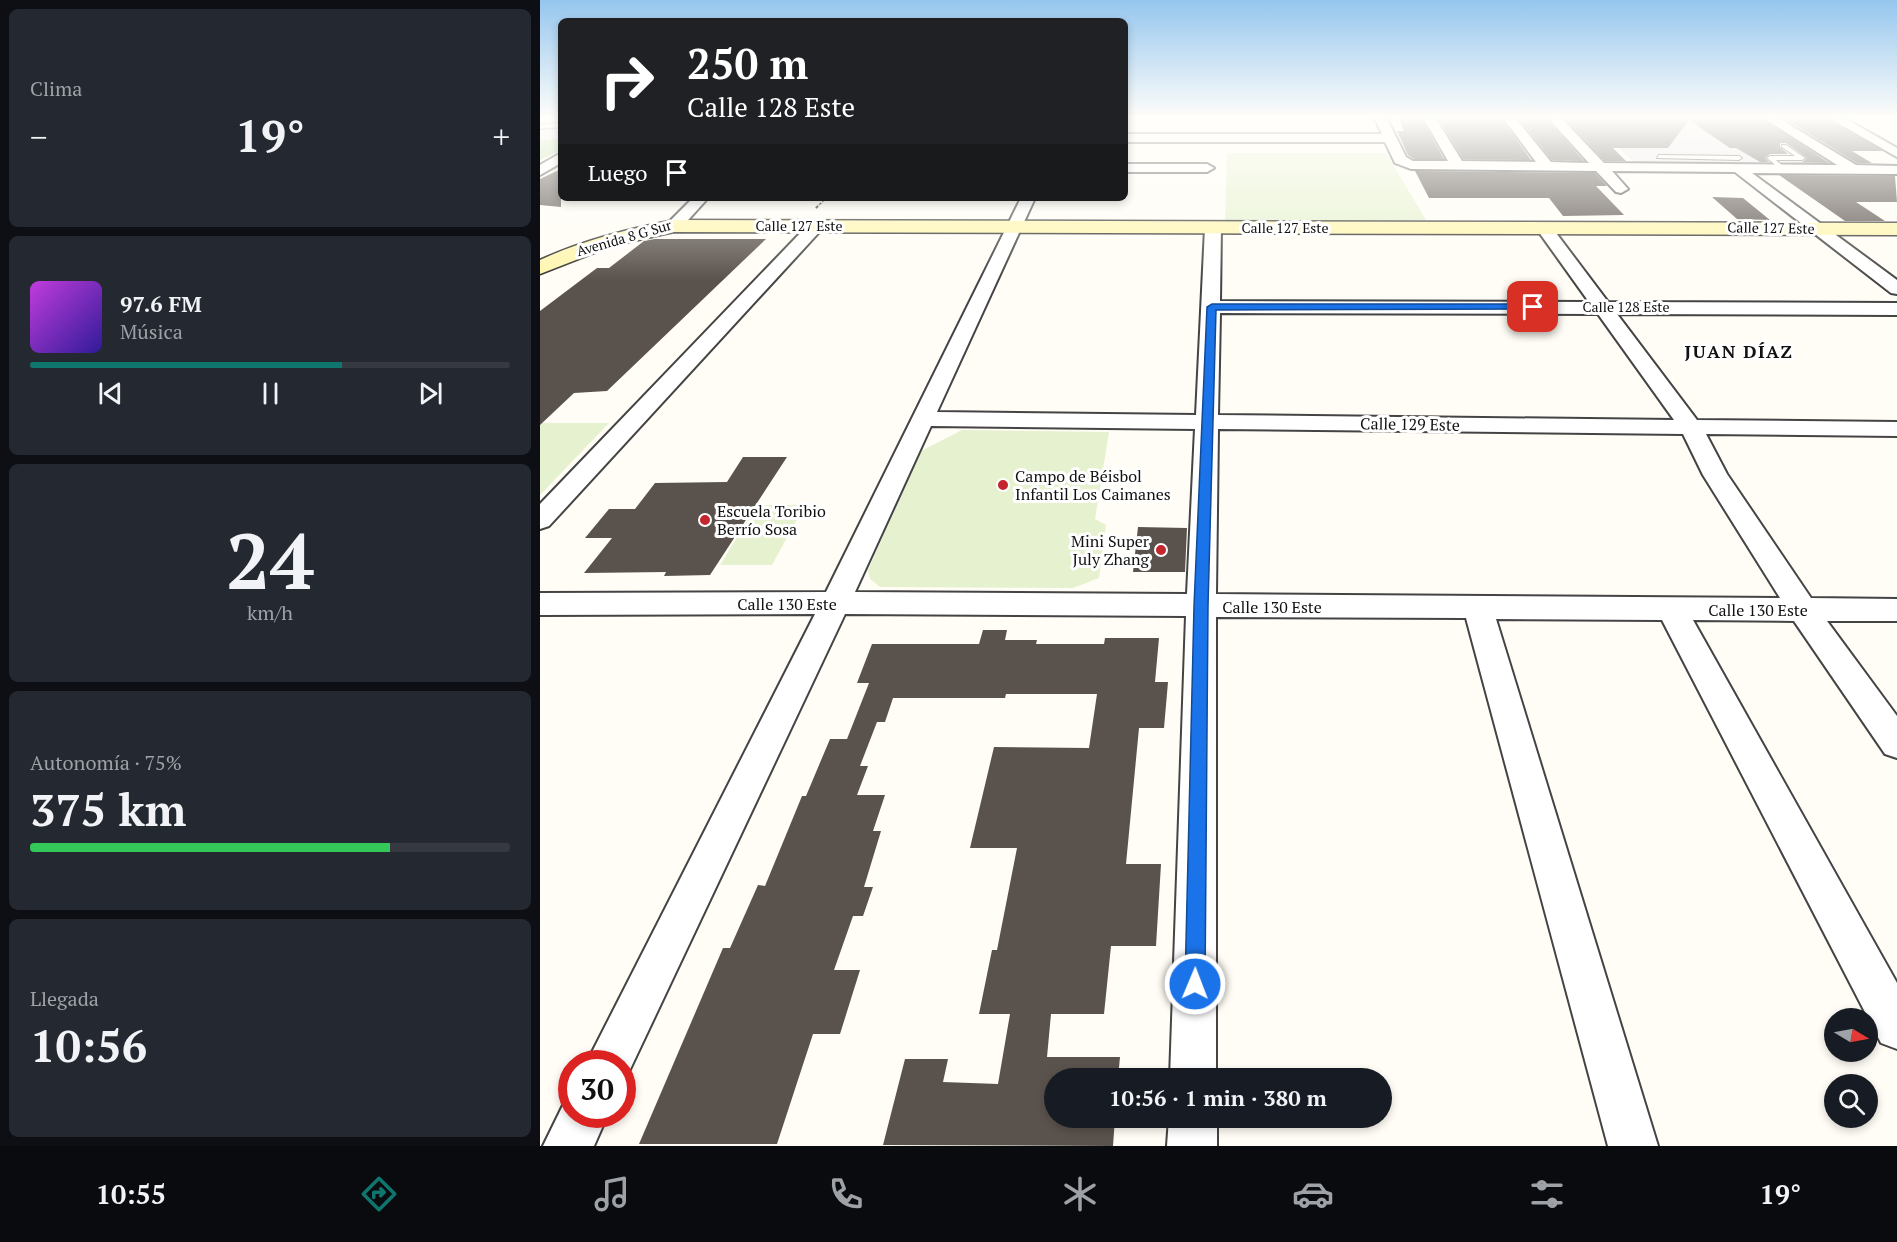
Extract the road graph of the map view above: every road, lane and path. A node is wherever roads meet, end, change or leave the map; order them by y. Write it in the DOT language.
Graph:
graph roads {
  1 [pos="1453,172"];
  2 [pos="1605,172"];
  3 [pos="1750,172"];
  4 [pos="1455,183"];
  5 [pos="1621,189"];
  6 [pos="698,201"];
  7 [pos="1027,201"];
  8 [pos="674,226"];
  9 [pos="816,226"];
  10 [pos="1014,227"];
  11 [pos="1213,228"];
  12 [pos="1544,228"];
  13 [pos="1817,229"];
  14 [pos="1897,229"];
  15 [pos="540,268"];
  16 [pos="1897,289"];
  17 [pos="1602,306"];
  18 [pos="1212,307"];
  19 [pos="1897,309"];
  20 [pos="923,419"];
  21 [pos="1208,420"];
  22 [pos="1692,429"];
  23 [pos="1897,429"];
  24 [pos="540,520"];
  25 [pos="835,603"];
  26 [pos="540,604"];
  27 [pos="1201,606"];
  28 [pos="1478,608"];
  29 [pos="1672,610"];
  30 [pos="1803,610"];
  31 [pos="1897,610"];
  32 [pos="1897,743"];
  33 [pos="1897,1027"];
  34 [pos="616,1050"];
  35 [pos="1193,1068"];
  36 [pos="577,1128"];
  37 [pos="1193,1128"];
  38 [pos="568,1146"];
  39 [pos="1192,1146"];
  40 [pos="1633,1146"];
  1 -- 4 [label="street"];
  2 -- 5 [label="street"];
  3 -- 13 [label="street"];
  6 -- 8 [label="street, Avenida 8 G Sur"];
  7 -- 10 [label="street"];
  8 -- 9 [label="street, Calle 127 Este"];
  8 -- 15 [label="street, Avenida 8 G Sur"];
  9 -- 10 [label="street, Calle 127 Este"];
  9 -- 24 [label="street"];
  10 -- 11 [label="street, Calle 127 Este"];
  10 -- 20 [label="street"];
  11 -- 12 [label="street, Calle 127 Este"];
  11 -- 18 [label="street"];
  12 -- 13 [label="street, Calle 127 Este"];
  12 -- 17 [label="street"];
  13 -- 14 [label="street, Calle 127 Este"];
  13 -- 16 [label="street"];
  17 -- 18 [label="street, Calle 128 Este"];
  17 -- 19 [label="street, Calle 128 Este"];
  17 -- 22 [label="street"];
  18 -- 21 [label="street"];
  20 -- 21 [label="street, Calle 129 Este"];
  20 -- 25 [label="street"];
  21 -- 22 [label="street, Calle 129 Este"];
  21 -- 27 [label="street"];
  22 -- 23 [label="street, Calle 129 Este"];
  22 -- 30 [label="street"];
  25 -- 26 [label="street, Calle 130 Este"];
  25 -- 27 [label="street, Calle 130 Este"];
  25 -- 34 [label="street"];
  27 -- 28 [label="street, Calle 130 Este"];
  27 -- 35 [label="street"];
  28 -- 29 [label="street, Calle 130 Este"];
  28 -- 40 [label="street"];
  29 -- 30 [label="street, Calle 130 Este"];
  29 -- 33 [label="street"];
  30 -- 31 [label="street, Calle 130 Este"];
  30 -- 32 [label="street"];
  36 -- 38 [label="street"];
  37 -- 39 [label="street"];
}
